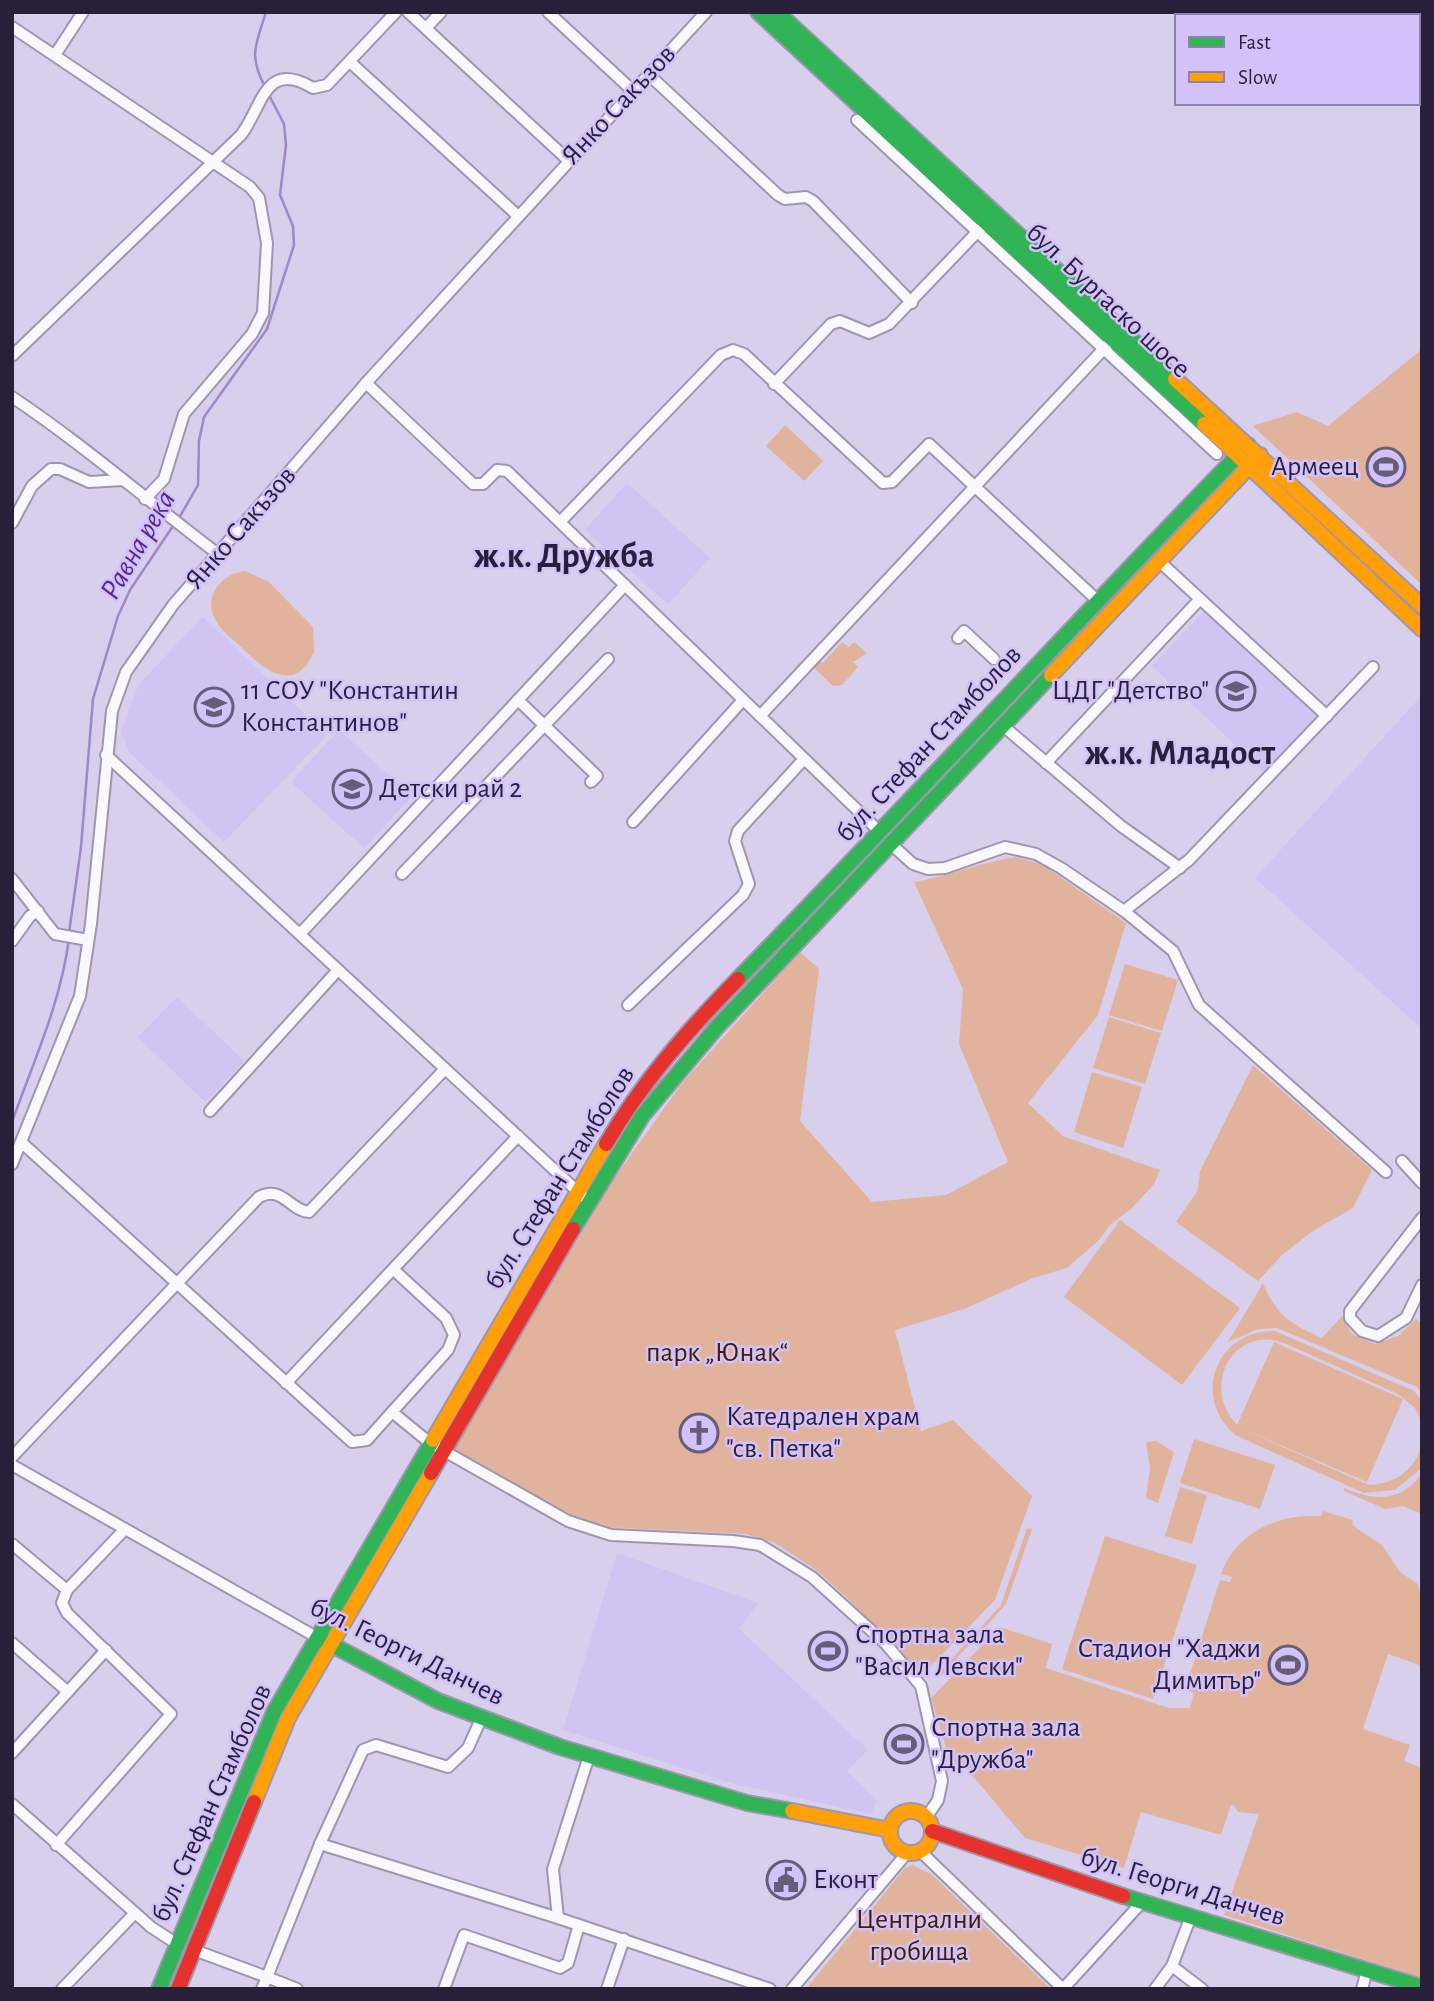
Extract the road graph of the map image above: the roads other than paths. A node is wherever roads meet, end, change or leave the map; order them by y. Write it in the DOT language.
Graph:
graph roads {
  1 [pos="83,12"];
  2 [pos="396,12"];
  3 [pos="408,12"];
  4 [pos="441,12"];
  5 [pos="548,12"];
  6 [pos="706,12"];
  7 [pos="758,12"];
  8 [pos="777,12"];
  9 [pos="12,27"];
  10 [pos="426,28"];
  11 [pos="55,55"];
  12 [pos="350,62"];
  13 [pos="648,74"];
  14 [pos="632,91"];
  15 [pos="858,120"];
  16 [pos="568,160"];
  17 [pos="212,163"];
  18 [pos="517,215"];
  19 [pos="982,227"];
  20 [pos="912,303"];
  21 [pos="1108,344"];
  22 [pos="12,356"];
  23 [pos="366,383"];
  24 [pos="774,384"];
  25 [pos="12,397"];
  26 [pos="1243,450"];
  27 [pos="1217,454"];
  28 [pos="1255,461"];
  29 [pos="122,480"];
  30 [pos="974,488"];
  31 [pos="145,499"];
  32 [pos="560,522"];
  33 [pos="12,523"];
  34 [pos="218,554"];
  35 [pos="1159,561"];
  36 [pos="625,585"];
  37 [pos="1200,599"];
  38 [pos="1097,600"];
  39 [pos="1422,606"];
  40 [pos="1422,629"];
  41 [pos="958,638"];
  42 [pos="608,659"];
  43 [pos="995,659"];
  44 [pos="1373,667"];
  45 [pos="518,700"];
  46 [pos="743,700"];
  47 [pos="760,716"];
  48 [pos="1327,716"];
  49 [pos="544,725"];
  50 [pos="1002,725"];
  51 [pos="106,755"];
  52 [pos="804,759"];
  53 [pos="1046,762"];
  54 [pos="591,782"];
  55 [pos="633,822"];
  56 [pos="881,833"];
  57 [pos="892,845"];
  58 [pos="1180,868"];
  59 [pos="402,874"];
  60 [pos="12,878"];
  61 [pos="38,911"];
  62 [pos="1124,911"];
  63 [pos="300,934"];
  64 [pos="83,939"];
  65 [pos="12,941"];
  66 [pos="338,970"];
  67 [pos="628,1005"];
  68 [pos="445,1069"];
  69 [pos="210,1111"];
  70 [pos="518,1136"];
  71 [pos="21,1142"];
  72 [pos="1402,1161"];
  73 [pos="12,1164"];
  74 [pos="1386,1172"];
  75 [pos="1422,1184"];
  76 [pos="577,1191"];
  77 [pos="589,1201"];
  78 [pos="1422,1218"];
  79 [pos="394,1270"];
  80 [pos="176,1283"];
  81 [pos="1422,1285"];
  82 [pos="286,1383"];
  83 [pos="392,1412"];
  84 [pos="430,1443"];
  85 [pos="444,1451"];
  86 [pos="12,1457"];
  87 [pos="12,1465"];
  88 [pos="125,1529"];
  89 [pos="12,1544"];
  90 [pos="67,1590"];
  91 [pos="325,1641"];
  92 [pos="12,1643"];
  93 [pos="106,1650"];
  94 [pos="68,1692"];
  95 [pos="481,1719"];
  96 [pos="12,1753"];
  97 [pos="589,1756"];
  98 [pos="12,1804"];
  99 [pos="929,1825"];
  100 [pos="890,1830"];
  101 [pos="56,1844"];
  102 [pos="320,1844"];
  103 [pos="914,1852"];
  104 [pos="1142,1902"];
  105 [pos="135,1913"];
  106 [pos="1191,1916"];
  107 [pos="558,1918"];
  108 [pos="579,1925"];
  109 [pos="624,1939"];
  110 [pos="177,1944"];
  111 [pos="194,1950"];
  112 [pos="1172,1966"];
  113 [pos="1367,1970"];
  114 [pos="267,1977"];
  115 [pos="1422,1987"];
  116 [pos="62,1989"];
  117 [pos="159,1989"];
  118 [pos="178,1989"];
  119 [pos="262,1989"];
  120 [pos="298,1989"];
  121 [pos="443,1989"];
  122 [pos="607,1989"];
  123 [pos="771,1989"];
  124 [pos="792,1989"];
  125 [pos="1063,1989"];
  126 [pos="1155,1989"];
  127 [pos="1202,1989"];
  128 [pos="1362,1989"];
  1 -- 11 [label="street"];
  2 -- 12 [label="street"];
  3 -- 10 [label="street"];
  4 -- 10 [label="street"];
  5 -- 14 [label="street"];
  6 -- 13 [label="street, Янко Сакъзов"];
  7 -- 19 [label="main road, бул. Бургаско шосе"];
  8 -- 26 [label="main road, бул. Бургаско шосе"];
  9 -- 11 [label="street"];
  10 -- 16 [label="street"];
  11 -- 17 [label="street"];
  12 -- 17 [label="street"];
  12 -- 18 [label="street"];
  13 -- 14 [label="street, Янко Сакъзов"];
  13 -- 20 [label="street"];
  14 -- 16 [label="street, Янко Сакъзов"];
  15 -- 19 [label="street"];
  16 -- 18 [label="street, Янко Сакъзов"];
  17 -- 22 [label="street"];
  17 -- 31 [label="street"];
  18 -- 23 [label="street, Янко Сакъзов"];
  19 -- 20 [label="street"];
  19 -- 21 [label="main road, бул. Бургаско шосе"];
  20 -- 24 [label="street"];
  21 -- 26 [label="main road, бул. Бургаско шосе"];
  21 -- 27 [label="street"];
  21 -- 30 [label="street"];
  23 -- 32 [label="street"];
  23 -- 34 [label="street, Янко Сакъзов"];
  24 -- 30 [label="street"];
  24 -- 32 [label="street"];
  25 -- 29 [label="street"];
  26 -- 28 [label="main road, бул. Бургаско шосе"];
  26 -- 38 [label="main road, бул. Стефан Стамболов"];
  28 -- 35 [label="main road, бул. Стефан Стамболов"];
  28 -- 39 [label="main road, бул. Бургаско шосе"];
  28 -- 40 [label="main road, бул. Бургаско шосе"];
  29 -- 31 [label="street"];
  29 -- 33 [label="street"];
  30 -- 38 [label="street"];
  30 -- 47 [label="street"];
  31 -- 34 [label="street"];
  32 -- 36 [label="street"];
  34 -- 51 [label="street, Янко Сакъзов"];
  35 -- 37 [label="street"];
  35 -- 50 [label="main road, бул. Стефан Стамболов"];
  36 -- 45 [label="street"];
  36 -- 46 [label="street"];
  37 -- 48 [label="street"];
  37 -- 53 [label="street"];
  38 -- 56 [label="main road, бул. Стефан Стамболов"];
  41 -- 43 [label="street"];
  42 -- 49 [label="street"];
  44 -- 48 [label="street"];
  45 -- 49 [label="street"];
  45 -- 63 [label="street"];
  46 -- 47 [label="street"];
  46 -- 55 [label="street"];
  47 -- 52 [label="street"];
  48 -- 58 [label="street"];
  49 -- 54 [label="street"];
  49 -- 59 [label="street"];
  50 -- 53 [label="street"];
  50 -- 57 [label="main road, бул. Стефан Стамболов"];
  51 -- 63 [label="street"];
  51 -- 64 [label="street, Янко Сакъзов"];
  52 -- 56 [label="street"];
  52 -- 67 [label="street"];
  53 -- 58 [label="street"];
  56 -- 57 [label="main road"];
  56 -- 76 [label="main road, бул. Стефан Стамболов"];
  57 -- 62 [label="street"];
  57 -- 77 [label="main road, бул. Стефан Стамболов"];
  58 -- 62 [label="street"];
  60 -- 61 [label="street"];
  61 -- 64 [label="street"];
  61 -- 65 [label="street"];
  62 -- 74 [label="street"];
  63 -- 66 [label="street"];
  64 -- 71 [label="street, Янко Сакъзов"];
  66 -- 68 [label="street"];
  66 -- 69 [label="street"];
  68 -- 70 [label="street"];
  68 -- 80 [label="street"];
  70 -- 76 [label="street"];
  70 -- 79 [label="street"];
  71 -- 73 [label="street, Янко Сакъзов"];
  71 -- 80 [label="street"];
  72 -- 75 [label="street"];
  76 -- 77 [label="street"];
  76 -- 84 [label="main road, бул. Стефан Стамболов"];
  77 -- 85 [label="main road, бул. Стефан Стамболов"];
  78 -- 81 [label="street"];
  79 -- 82 [label="street"];
  79 -- 83 [label="street"];
  80 -- 82 [label="street"];
  80 -- 86 [label="street"];
  82 -- 83 [label="street"];
  83 -- 84 [label="street"];
  84 -- 85 [label="street"];
  84 -- 91 [label="main road, бул. Стефан Стамболов"];
  85 -- 91 [label="main road, бул. Стефан Стамболов"];
  85 -- 99 [label="street"];
  87 -- 88 [label="street, бул. Георги Данчев"];
  88 -- 90 [label="street"];
  88 -- 91 [label="street, бул. Георги Данчев"];
  89 -- 90 [label="street"];
  90 -- 93 [label="street"];
  91 -- 95 [label="main road, бул. Георги Данчев"];
  91 -- 110 [label="main road, бул. Стефан Стамболов"];
  91 -- 111 [label="main road, бул. Стефан Стамболов"];
  92 -- 94 [label="street"];
  93 -- 94 [label="street"];
  93 -- 101 [label="street"];
  94 -- 96 [label="street"];
  95 -- 97 [label="main road, бул. Георги Данчев"];
  95 -- 102 [label="street"];
  97 -- 100 [label="main road, бул. Георги Данчев"];
  97 -- 107 [label="street"];
  98 -- 101 [label="street"];
  99 -- 100 [label="main road"];
  99 -- 103 [label="main road"];
  99 -- 104 [label="main road, бул. Георги Данчев"];
  100 -- 103 [label="main road"];
  101 -- 105 [label="street"];
  102 -- 107 [label="street"];
  102 -- 114 [label="street"];
  103 -- 124 [label="street"];
  103 -- 125 [label="street"];
  104 -- 106 [label="main road, бул. Георги Данчев"];
  104 -- 125 [label="street"];
  105 -- 110 [label="street"];
  105 -- 116 [label="street"];
  106 -- 112 [label="street"];
  106 -- 113 [label="main road, бул. Георги Данчев"];
  107 -- 108 [label="street"];
  108 -- 109 [label="street"];
  108 -- 121 [label="street"];
  109 -- 122 [label="street"];
  109 -- 123 [label="street"];
  110 -- 117 [label="main road, бул. Стефан Стамболов"];
  111 -- 114 [label="street"];
  111 -- 118 [label="main road, бул. Стефан Стамболов"];
  112 -- 126 [label="street"];
  112 -- 127 [label="street"];
  113 -- 115 [label="main road, бул. Георги Данчев"];
  113 -- 128 [label="street"];
  114 -- 119 [label="street"];
  114 -- 120 [label="street"];
}
